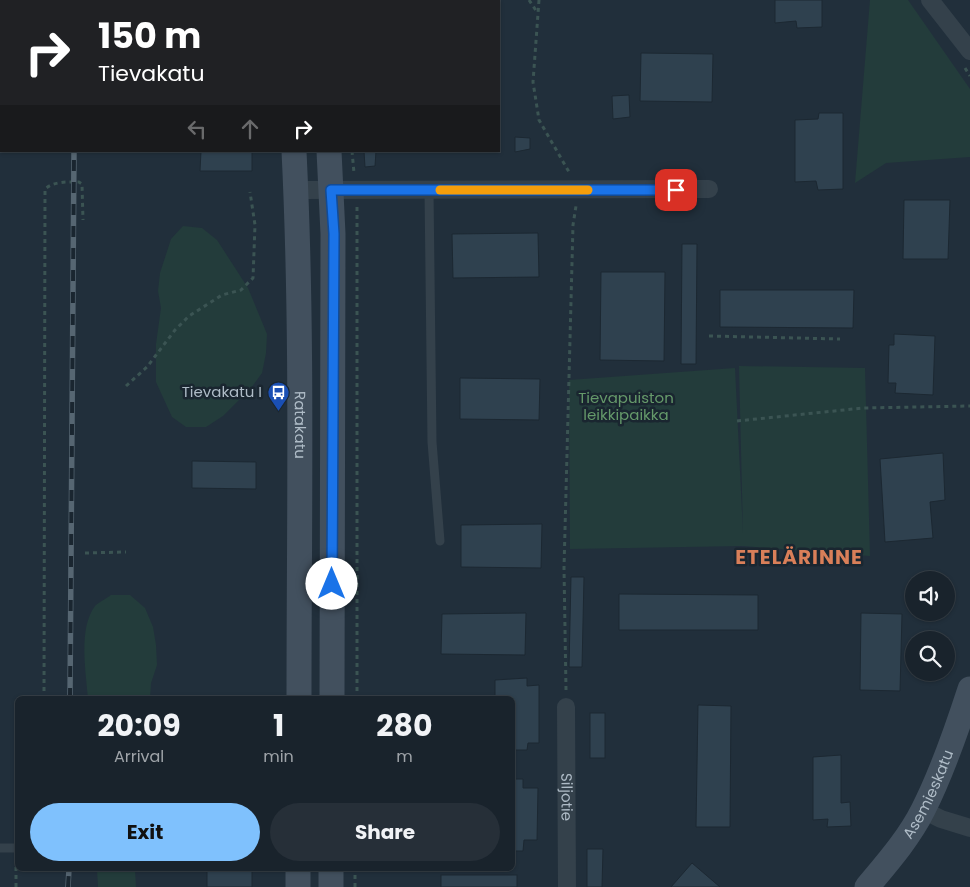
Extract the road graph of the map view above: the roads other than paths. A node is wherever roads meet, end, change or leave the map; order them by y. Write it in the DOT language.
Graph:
graph roads {
  1 [pos="930,0"];
  2 [pos="970,51"];
  3 [pos="294,152"];
  4 [pos="328,152"];
  5 [pos="709,189"];
  6 [pos="296,190"];
  7 [pos="331,190"];
  8 [pos="429,190"];
  9 [pos="440,541"];
  10 [pos="970,689"];
  11 [pos="299,696"];
  12 [pos="332,696"];
  13 [pos="566,707"];
  14 [pos="923,810"];
  15 [pos="970,828"];
  16 [pos="0,848"];
  17 [pos="15,852"];
  18 [pos="298,871"];
  19 [pos="331,871"];
  20 [pos="298,887"];
  21 [pos="331,887"];
  22 [pos="567,887"];
  23 [pos="867,887"];
  1 -- 2 [label="street"];
  3 -- 6 [label="main road, Ratakatu"];
  4 -- 7 [label="main road"];
  5 -- 8 [label="street"];
  6 -- 7 [label="street"];
  6 -- 11 [label="main road, Ratakatu"];
  7 -- 8 [label="street"];
  7 -- 12 [label="main road"];
  8 -- 9 [label="lane"];
  10 -- 14 [label="main road, Asemieskatu"];
  13 -- 22 [label="street, Siljotie"];
  14 -- 15 [label="street"];
  14 -- 23 [label="main road, Asemieskatu"];
  16 -- 17 [label="lane"];
  18 -- 20 [label="main road"];
  19 -- 21 [label="main road"];
}
